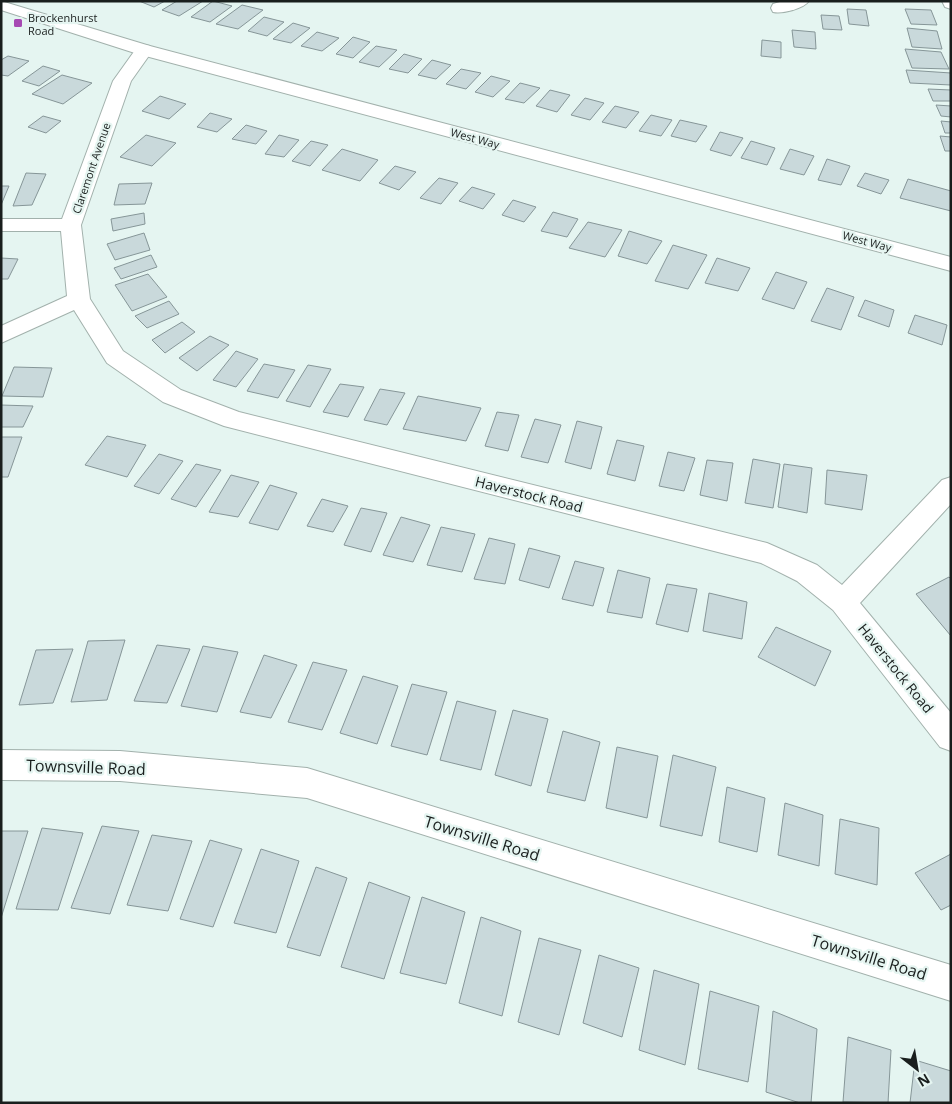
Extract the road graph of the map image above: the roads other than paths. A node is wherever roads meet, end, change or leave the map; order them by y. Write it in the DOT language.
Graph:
graph roads {
  1 [pos="801,1"];
  2 [pos="1,5"];
  3 [pos="779,8"];
  4 [pos="144,50"];
  5 [pos="1,225"];
  6 [pos="71,225"];
  7 [pos="951,264"];
  8 [pos="79,300"];
  9 [pos="1,335"];
  10 [pos="951,487"];
  11 [pos="844,602"];
  12 [pos="951,737"];
  13 [pos="1,765"];
  14 [pos="951,983"];
  1 -- 3 [label="street"];
  2 -- 4 [label="street, West Way"];
  4 -- 6 [label="street, Claremont Avenue"];
  4 -- 7 [label="street, West Way"];
  5 -- 6 [label="street"];
  6 -- 8 [label="street, Claremont Avenue"];
  8 -- 9 [label="street"];
  8 -- 11 [label="street, Haverstock Road"];
  10 -- 11 [label="street"];
  11 -- 12 [label="street, Haverstock Road"];
  13 -- 14 [label="street, Townsville Road"];
}
